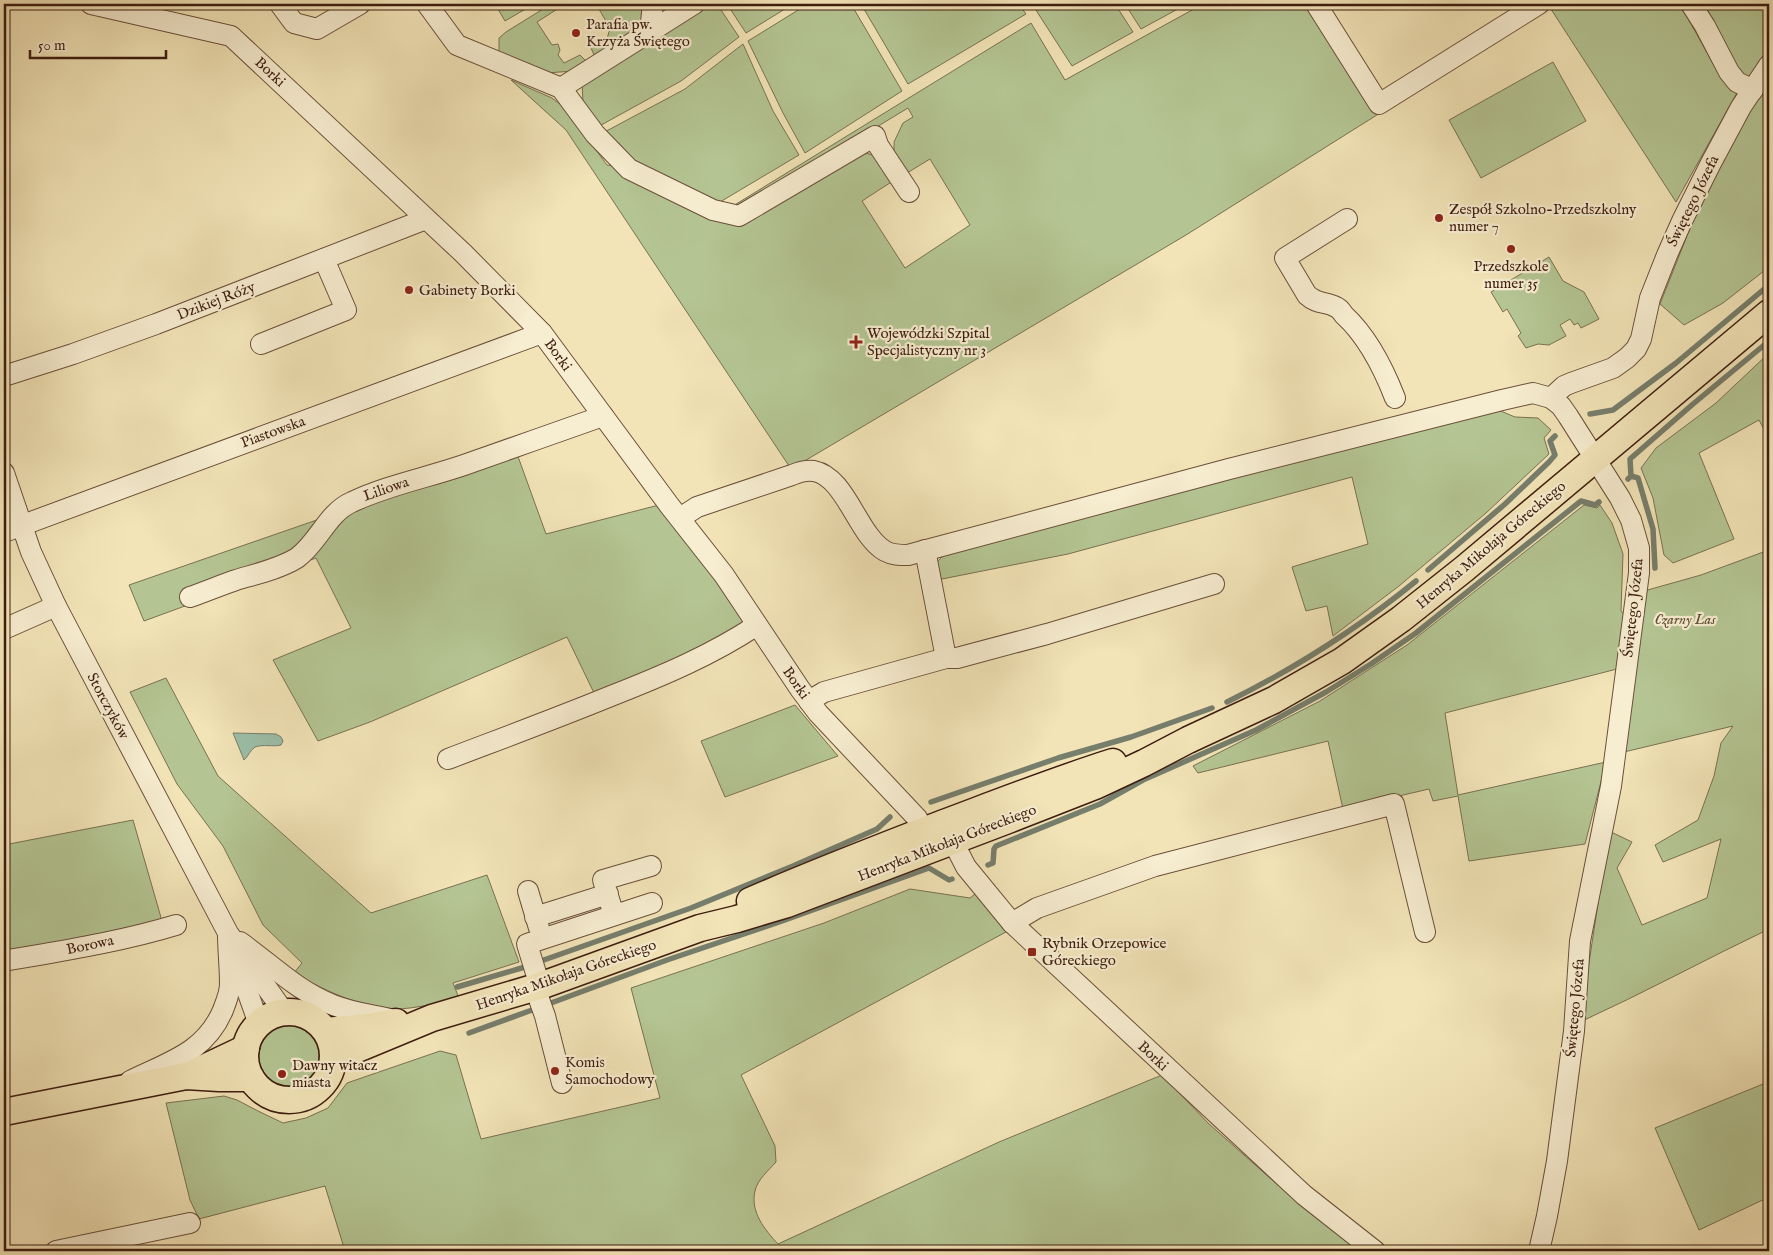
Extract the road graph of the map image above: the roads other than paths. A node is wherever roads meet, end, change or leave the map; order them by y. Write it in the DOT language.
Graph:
graph roads {
  1 [pos="91,4"];
  2 [pos="280,4"];
  3 [pos="360,4"];
  4 [pos="428,4"];
  5 [pos="653,4"];
  6 [pos="694,4"];
  7 [pos="1316,4"];
  8 [pos="1539,4"];
  9 [pos="1691,4"];
  10 [pos="650,31"];
  11 [pos="1769,65"];
  12 [pos="561,88"];
  13 [pos="1753,90"];
  14 [pos="909,192"];
  15 [pos="426,219"];
  16 [pos="1346,219"];
  17 [pos="324,259"];
  18 [pos="1769,313"];
  19 [pos="542,333"];
  20 [pos="261,344"];
  21 [pos="4,376"];
  22 [pos="1395,398"];
  23 [pos="1551,398"];
  24 [pos="603,416"];
  25 [pos="1595,458"];
  26 [pos="4,473"];
  27 [pos="680,518"];
  28 [pos="13,529"];
  29 [pos="925,550"];
  30 [pos="1214,584"];
  31 [pos="190,597"];
  32 [pos="56,606"];
  33 [pos="758,625"];
  34 [pos="4,629"];
  35 [pos="946,658"];
  36 [pos="809,701"];
  37 [pos="448,759"];
  38 [pos="938,836"];
  39 [pos="651,866"];
  40 [pos="528,891"];
  41 [pos="608,894"];
  42 [pos="652,902"];
  43 [pos="614,915"];
  44 [pos="536,916"];
  45 [pos="1012,923"];
  46 [pos="176,925"];
  47 [pos="1425,932"];
  48 [pos="228,933"];
  49 [pos="542,939"];
  50 [pos="4,961"];
  51 [pos="538,987"];
  52 [pos="284,1012"];
  53 [pos="432,1018"];
  54 [pos="398,1022"];
  55 [pos="259,1024"];
  56 [pos="326,1031"];
  57 [pos="246,1048"];
  58 [pos="333,1059"];
  59 [pos="186,1076"];
  60 [pos="251,1078"];
  61 [pos="562,1083"];
  62 [pos="108,1091"];
  63 [pos="4,1112"];
  64 [pos="190,1223"];
  65 [pos="56,1251"];
  66 [pos="1375,1251"];
  67 [pos="1539,1251"];
  1 -- 15 [label="street, Borki"];
  2 -- 3 [label="street"];
  4 -- 12 [label="street"];
  5 -- 10 [label="street"];
  6 -- 10 [label="street"];
  7 -- 8 [label="street"];
  9 -- 13 [label="street"];
  10 -- 12 [label="street"];
  11 -- 13 [label="street, Świętego Józefa"];
  12 -- 14 [label="street"];
  13 -- 23 [label="street, Świętego Józefa"];
  15 -- 17 [label="street, Dzikiej Róży"];
  15 -- 19 [label="street, Borki"];
  16 -- 22 [label="street"];
  17 -- 20 [label="street"];
  17 -- 21 [label="street, Dzikiej Róży"];
  18 -- 25 [label="main road, Henryka Mikołaja Góreckiego"];
  19 -- 24 [label="street, Borki"];
  19 -- 28 [label="street, Piastowska"];
  23 -- 25 [label="street, Świętego Józefa"];
  23 -- 29 [label="street"];
  24 -- 27 [label="street, Borki"];
  24 -- 31 [label="street, Liliowa"];
  25 -- 38 [label="main road, Henryka Mikołaja Góreckiego"];
  25 -- 67 [label="street, Świętego Józefa"];
  26 -- 28 [label="street, Storczyków"];
  27 -- 29 [label="street"];
  27 -- 33 [label="street, Borki"];
  28 -- 32 [label="street, Storczyków"];
  29 -- 35 [label="street"];
  30 -- 35 [label="street"];
  32 -- 34 [label="street"];
  32 -- 48 [label="street, Storczyków"];
  33 -- 36 [label="street, Borki"];
  33 -- 37 [label="street"];
  35 -- 36 [label="street"];
  36 -- 38 [label="street, Borki"];
  38 -- 45 [label="street, Borki"];
  38 -- 51 [label="main road, Henryka Mikołaja Góreckiego"];
  39 -- 41 [label="street"];
  40 -- 44 [label="street"];
  41 -- 43 [label="street"];
  41 -- 44 [label="street"];
  42 -- 43 [label="street"];
  43 -- 49 [label="street"];
  44 -- 49 [label="street"];
  45 -- 47 [label="street"];
  45 -- 66 [label="street, Borki"];
  46 -- 50 [label="street, Borowa"];
  48 -- 52 [label="street, Storczyków"];
  48 -- 54 [label="street"];
  48 -- 55 [label="street, Storczyków"];
  48 -- 62 [label="street"];
  49 -- 51 [label="street"];
  51 -- 53 [label="main road, Henryka Mikołaja Góreckiego"];
  51 -- 61 [label="street"];
  52 -- 55 [label="main road"];
  52 -- 56 [label="main road"];
  53 -- 54 [label="main road, Henryka Mikołaja Góreckiego"];
  53 -- 58 [label="main road, Henryka Mikołaja Góreckiego"];
  54 -- 56 [label="main road, Henryka Mikołaja Góreckiego"];
  55 -- 57 [label="main road"];
  56 -- 58 [label="main road"];
  57 -- 59 [label="main road"];
  57 -- 60 [label="main road"];
  58 -- 60 [label="main road"];
  59 -- 60 [label="main road"];
  59 -- 62 [label="main road"];
  62 -- 63 [label="main road"];
  64 -- 65 [label="street"];
}
